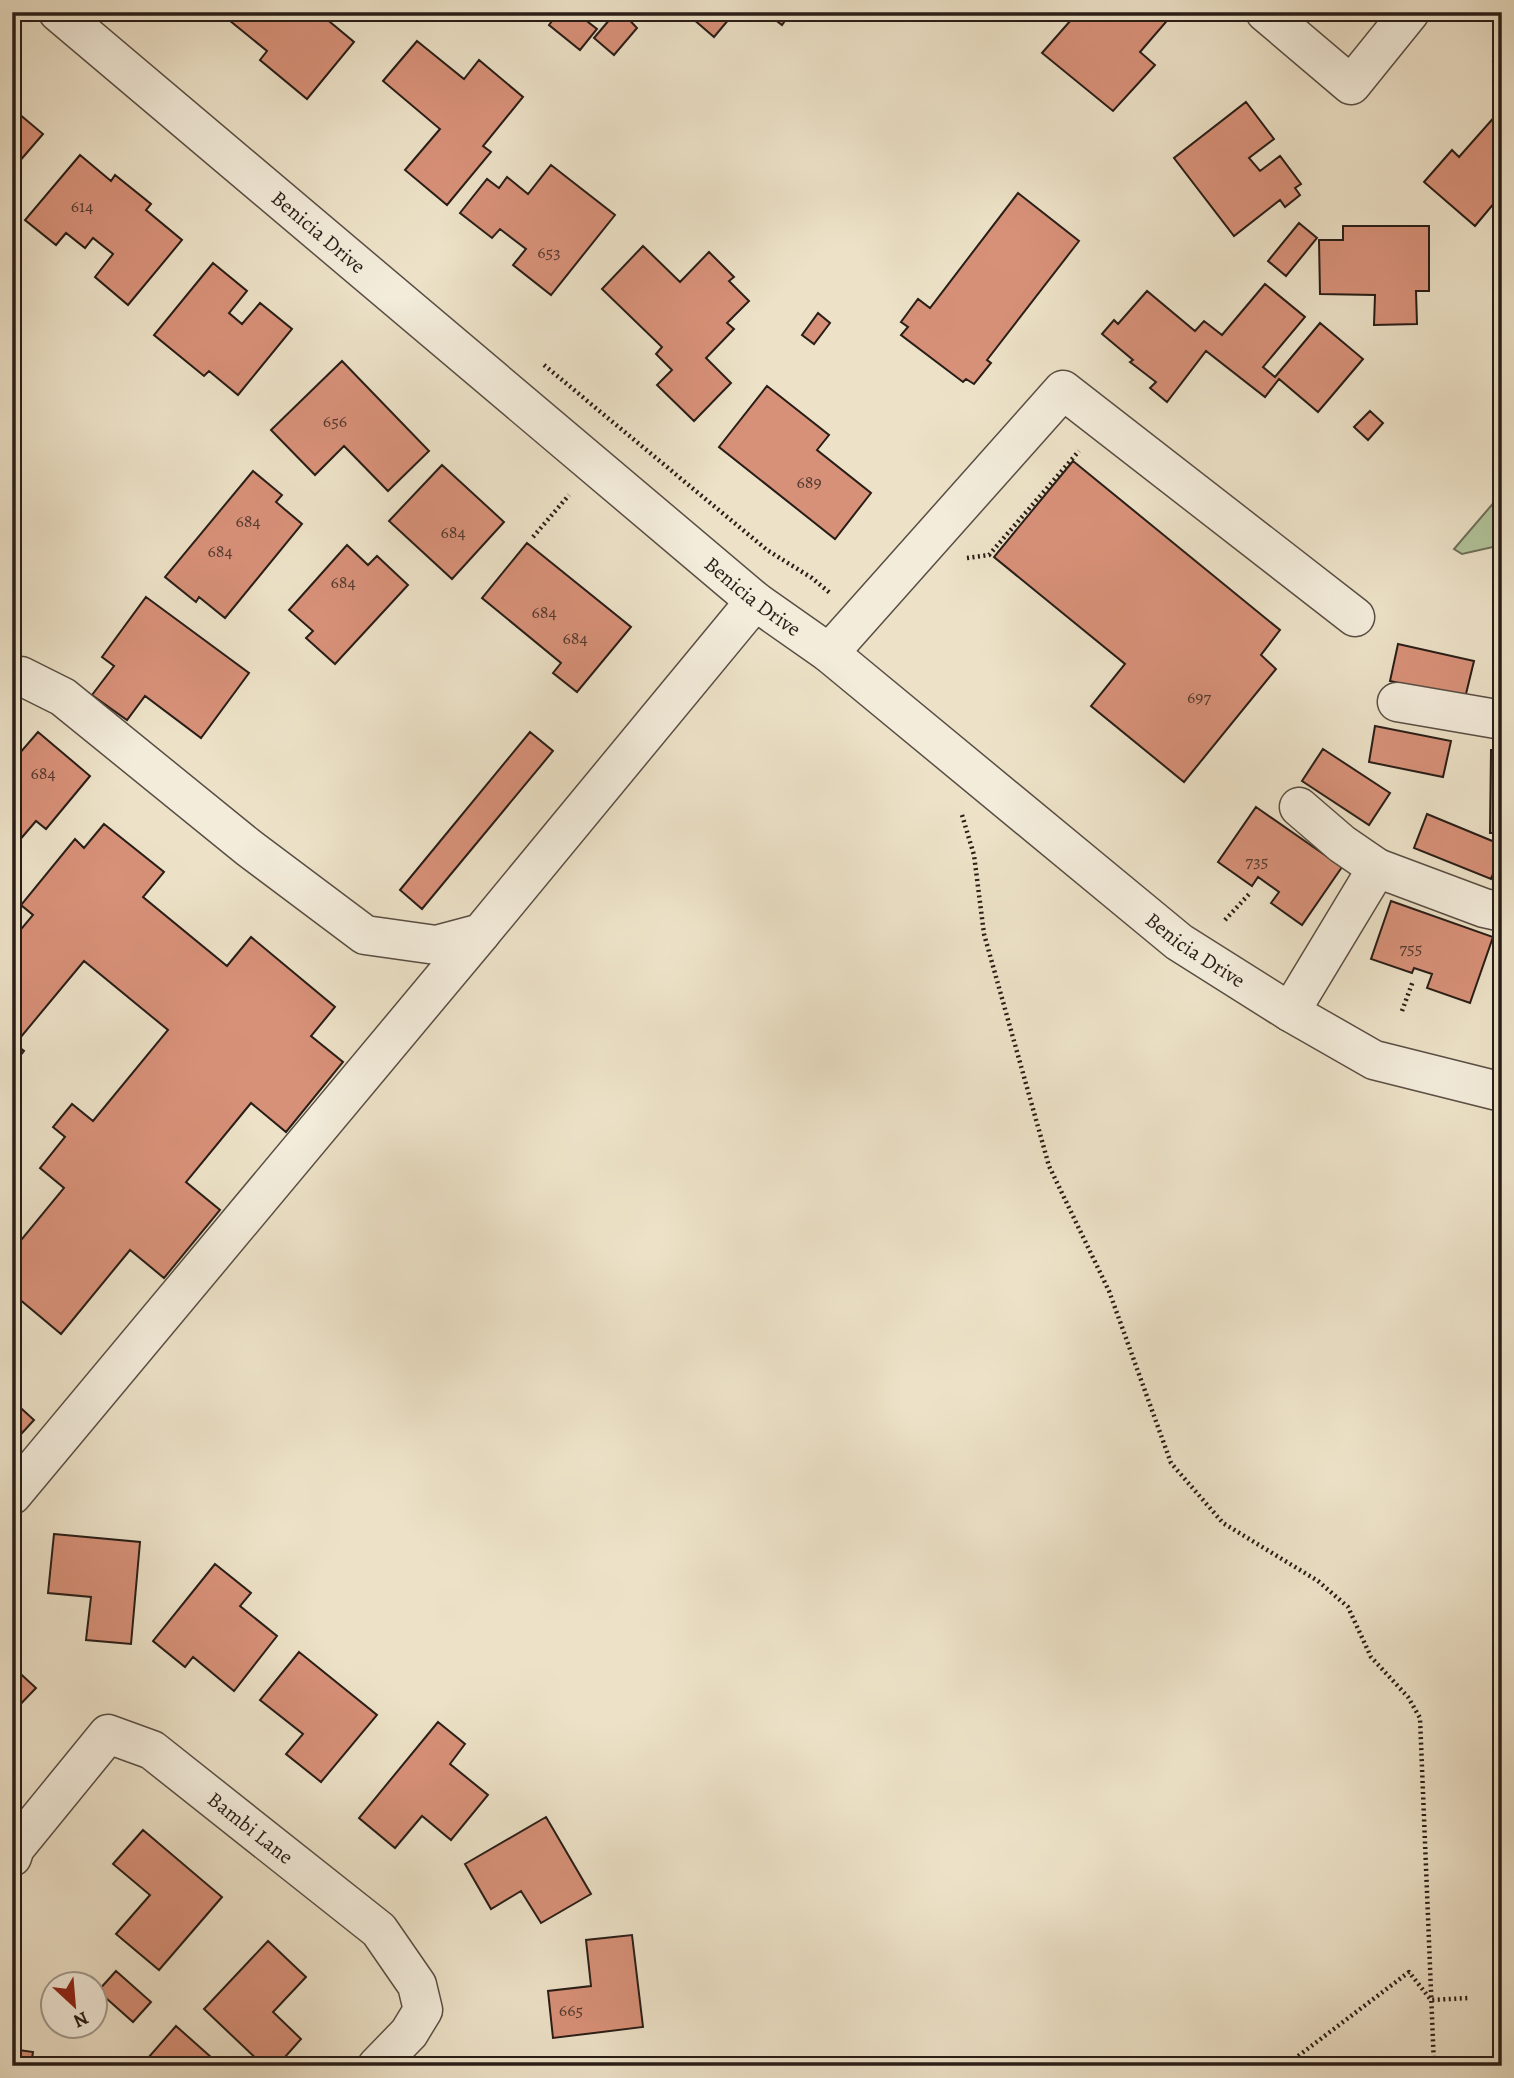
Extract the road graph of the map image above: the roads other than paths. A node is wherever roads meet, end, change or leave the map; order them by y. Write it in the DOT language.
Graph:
graph roads {
  1 [pos="58,12"];
  2 [pos="1265,12"];
  3 [pos="1410,12"];
  4 [pos="755,601"];
  5 [pos="1355,617"];
  6 [pos="829,653"];
  7 [pos="12,676"];
  8 [pos="1397,702"];
  9 [pos="1502,720"];
  10 [pos="1298,807"];
  11 [pos="1377,868"];
  12 [pos="1502,912"];
  13 [pos="481,933"];
  14 [pos="1290,1012"];
  15 [pos="1502,1092"];
  16 [pos="12,1494"];
  17 [pos="12,1857"];
  18 [pos="377,2066"];
  1 -- 4 [label="street, Benicia Drive"];
  2 -- 3 [label="street"];
  4 -- 6 [label="street, Benicia Drive"];
  4 -- 13 [label="street"];
  5 -- 6 [label="street"];
  6 -- 14 [label="street, Benicia Drive"];
  7 -- 13 [label="street"];
  8 -- 9 [label="street"];
  10 -- 11 [label="street"];
  11 -- 12 [label="street"];
  11 -- 14 [label="street"];
  13 -- 16 [label="street"];
  14 -- 15 [label="street, Benicia Drive"];
  17 -- 18 [label="street, Bambi Lane"];
}
